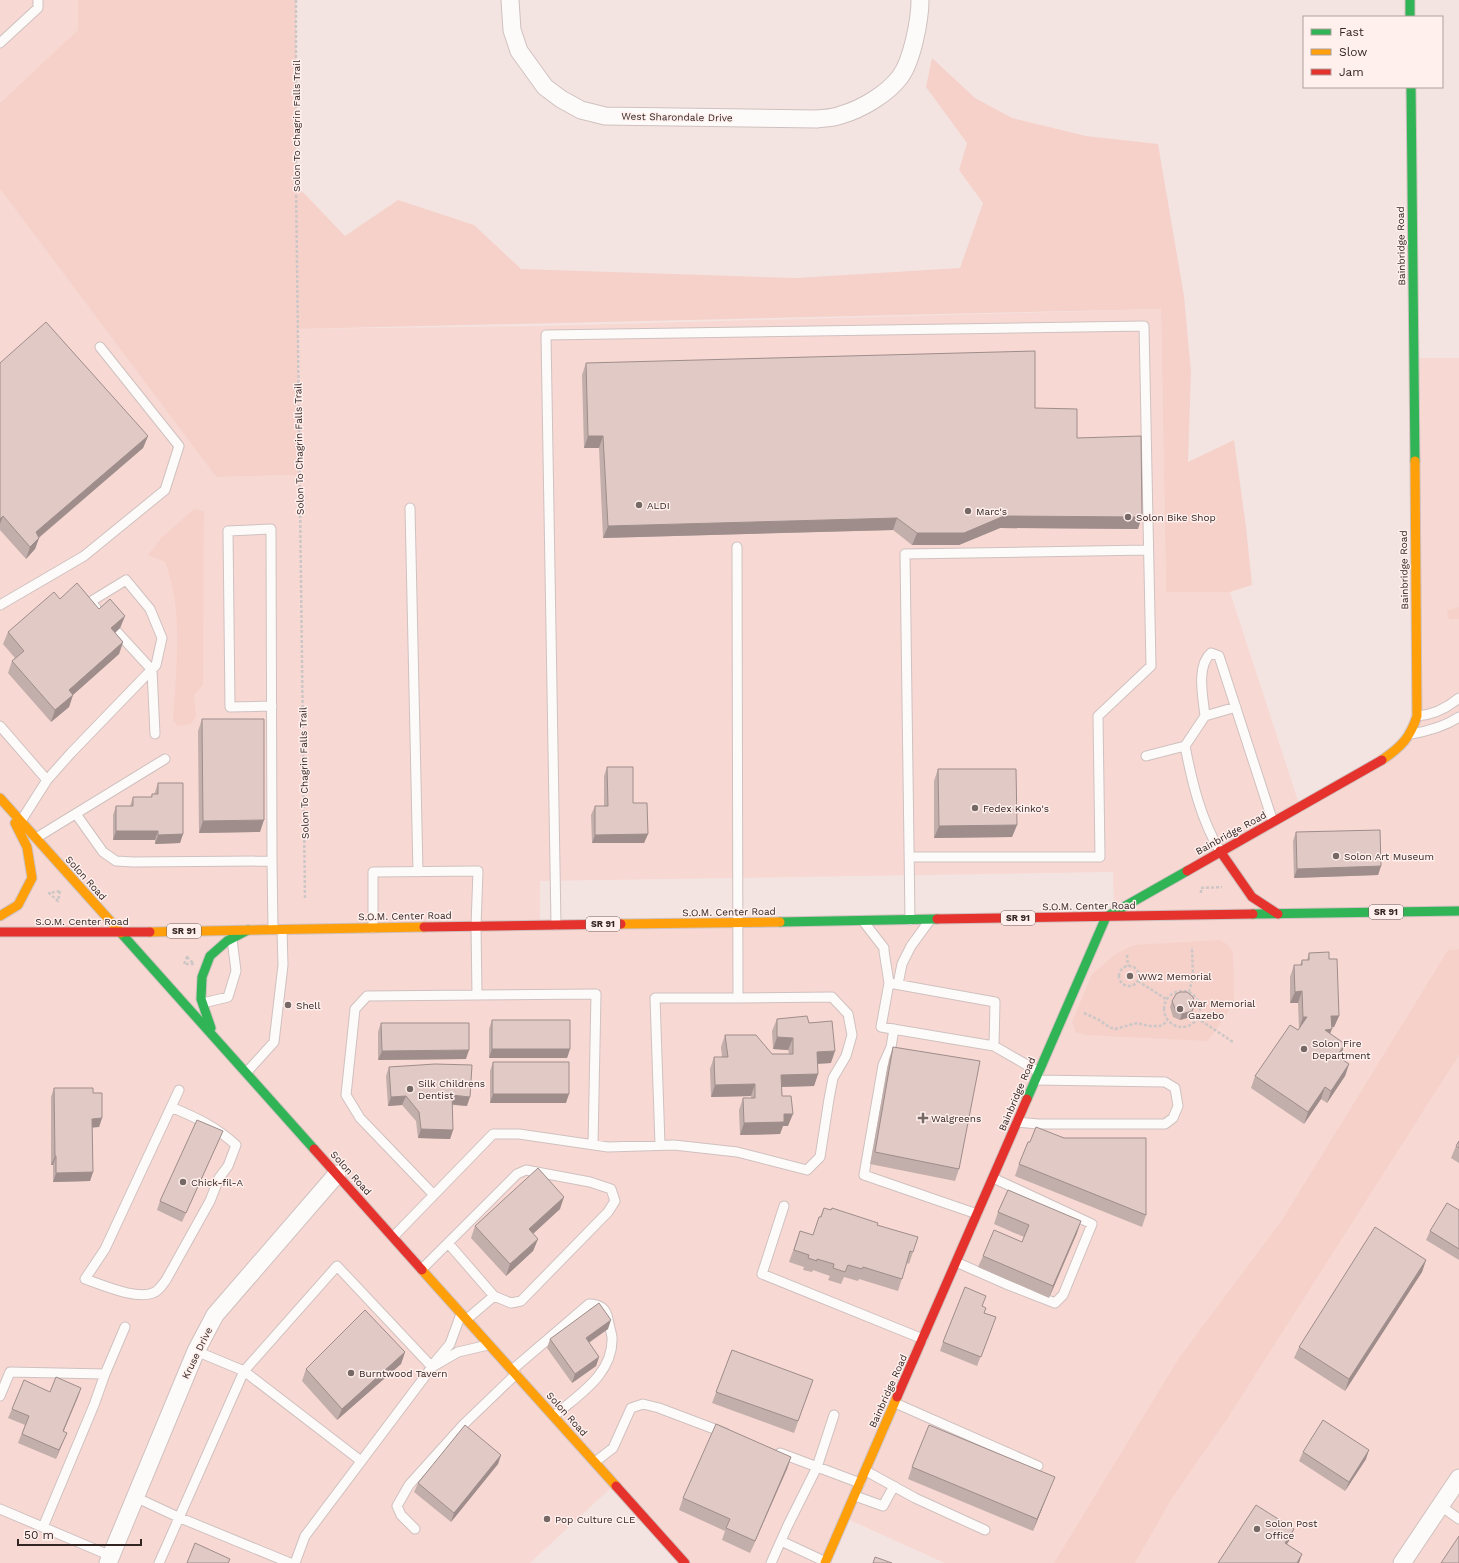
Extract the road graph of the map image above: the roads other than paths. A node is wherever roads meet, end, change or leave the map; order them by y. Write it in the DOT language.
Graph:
graph roads {
  1 [pos="38,0"];
  2 [pos="510,0"];
  3 [pos="920,0"];
  4 [pos="1410,0"];
  5 [pos="1410,16"];
  6 [pos="0,43"];
  7 [pos="1411,88"];
  8 [pos="100,347"];
  9 [pos="410,508"];
  10 [pos="737,547"];
  11 [pos="1148,550"];
  12 [pos="0,605"];
  13 [pos="152,670"];
  14 [pos="1459,698"];
  15 [pos="272,706"];
  16 [pos="1236,707"];
  17 [pos="1204,716"];
  18 [pos="1417,716"];
  19 [pos="1459,717"];
  20 [pos="0,726"];
  21 [pos="155,734"];
  22 [pos="1411,734"];
  23 [pos="1185,746"];
  24 [pos="1146,756"];
  25 [pos="165,759"];
  26 [pos="47,780"];
  27 [pos="3,801"];
  28 [pos="76,814"];
  29 [pos="21,821"];
  30 [pos="1273,822"];
  31 [pos="36,838"];
  32 [pos="1220,851"];
  33 [pos="909,857"];
  34 [pos="272,861"];
  35 [pos="418,872"];
  36 [pos="1459,911"];
  37 [pos="1278,914"];
  38 [pos="0,916"];
  39 [pos="1106,917"];
  40 [pos="910,920"];
  41 [pos="930,920"];
  42 [pos="862,921"];
  43 [pos="739,923"];
  44 [pos="556,925"];
  45 [pos="476,926"];
  46 [pos="373,928"];
  47 [pos="278,929"];
  48 [pos="248,930"];
  49 [pos="0,932"];
  50 [pos="120,932"];
  51 [pos="232,938"];
  52 [pos="893,983"];
  53 [pos="477,995"];
  54 [pos="738,998"];
  55 [pos="203,1003"];
  56 [pos="894,1029"];
  57 [pos="214,1037"];
  58 [pos="994,1046"];
  59 [pos="246,1073"];
  60 [pos="1037,1076"];
  61 [pos="179,1090"];
  62 [pos="171,1107"];
  63 [pos="1017,1122"];
  64 [pos="593,1145"];
  65 [pos="660,1145"];
  66 [pos="337,1174"];
  67 [pos="992,1178"];
  68 [pos="434,1194"];
  69 [pos="784,1206"];
  70 [pos="977,1214"];
  71 [pos="393,1237"];
  72 [pos="448,1243"];
  73 [pos="956,1262"];
  74 [pos="422,1269"];
  75 [pos="494,1296"];
  76 [pos="464,1316"];
  77 [pos="125,1327"];
  78 [pos="923,1339"];
  79 [pos="490,1344"];
  80 [pos="196,1351"];
  81 [pos="432,1367"];
  82 [pos="244,1371"];
  83 [pos="514,1372"];
  84 [pos="105,1374"];
  85 [pos="0,1396"];
  86 [pos="895,1403"];
  87 [pos="834,1415"];
  88 [pos="554,1416"];
  89 [pos="731,1435"];
  90 [pos="774,1451"];
  91 [pos="361,1461"];
  92 [pos="595,1462"];
  93 [pos="1038,1466"];
  94 [pos="817,1467"];
  95 [pos="866,1471"];
  96 [pos="1459,1478"];
  97 [pos="860,1483"];
  98 [pos="894,1486"];
  99 [pos="854,1496"];
  100 [pos="136,1497"];
  101 [pos="1441,1506"];
  102 [pos="0,1509"];
  103 [pos="178,1517"];
  104 [pos="1459,1519"];
  105 [pos="43,1527"];
  106 [pos="415,1529"];
  107 [pos="984,1530"];
  108 [pos="781,1541"];
  109 [pos="109,1560"];
  110 [pos="159,1563"];
  111 [pos="290,1563"];
  112 [pos="295,1563"];
  113 [pos="685,1563"];
  114 [pos="772,1563"];
  115 [pos="826,1563"];
  116 [pos="1402,1563"];
  1 -- 6 [label="lane"];
  2 -- 3 [label="street, West Sharondale Drive"];
  4 -- 5 [label="street"];
  7 -- 18 [label="street, Bainbridge Road"];
  8 -- 12 [label="lane"];
  9 -- 35 [label="lane"];
  10 -- 43 [label="lane"];
  11 -- 33 [label="lane"];
  11 -- 33 [label="lane"];
  11 -- 44 [label="lane"];
  13 -- 13 [label="lane"];
  13 -- 21 [label="lane"];
  13 -- 26 [label="lane"];
  14 -- 18 [label="lane"];
  15 -- 15 [label="lane"];
  15 -- 34 [label="lane"];
  16 -- 17 [label="lane"];
  16 -- 17 [label="lane"];
  16 -- 30 [label="lane"];
  17 -- 23 [label="lane"];
  18 -- 22 [label="street, Bainbridge Road"];
  19 -- 22 [label="lane"];
  20 -- 26 [label="lane"];
  22 -- 30 [label="street, Bainbridge Road"];
  23 -- 24 [label="lane"];
  23 -- 32 [label="lane"];
  25 -- 28 [label="lane"];
  26 -- 29 [label="lane"];
  27 -- 29 [label="street, Solon Road"];
  27 -- 38 [label="street"];
  28 -- 31 [label="lane"];
  28 -- 34 [label="lane"];
  29 -- 31 [label="street, Solon Road"];
  30 -- 32 [label="street, Bainbridge Road"];
  31 -- 50 [label="street, Solon Road"];
  32 -- 37 [label="street"];
  32 -- 39 [label="street, Bainbridge Road"];
  33 -- 40 [label="lane"];
  34 -- 47 [label="lane"];
  35 -- 45 [label="lane"];
  35 -- 46 [label="lane"];
  36 -- 37 [label="street, S.O.M. Center Road / SR 91"];
  37 -- 39 [label="street, S.O.M. Center Road / SR 91"];
  39 -- 41 [label="street, S.O.M. Center Road / SR 91"];
  39 -- 60 [label="street, Bainbridge Road"];
  40 -- 41 [label="street, S.O.M. Center Road / SR 91"];
  40 -- 42 [label="street, S.O.M. Center Road / SR 91"];
  41 -- 52 [label="lane"];
  42 -- 43 [label="street, S.O.M. Center Road / SR 91"];
  42 -- 52 [label="lane"];
  43 -- 44 [label="street, S.O.M. Center Road / SR 91"];
  43 -- 54 [label="lane"];
  44 -- 45 [label="street, S.O.M. Center Road / SR 91"];
  45 -- 46 [label="street, S.O.M. Center Road / SR 91"];
  45 -- 53 [label="lane"];
  46 -- 47 [label="street, S.O.M. Center Road / SR 91"];
  47 -- 48 [label="street, S.O.M. Center Road / SR 91"];
  47 -- 59 [label="lane"];
  48 -- 50 [label="street, S.O.M. Center Road / SR 91"];
  48 -- 51 [label="street"];
  49 -- 50 [label="street, S.O.M. Center Road / SR 91"];
  50 -- 57 [label="street, Solon Road"];
  51 -- 55 [label="street"];
  51 -- 55 [label="lane"];
  52 -- 56 [label="lane"];
  52 -- 58 [label="lane"];
  53 -- 64 [label="lane"];
  53 -- 68 [label="lane"];
  54 -- 65 [label="lane"];
  54 -- 65 [label="lane"];
  55 -- 57 [label="street"];
  56 -- 58 [label="lane"];
  56 -- 70 [label="lane"];
  57 -- 59 [label="street, Solon Road"];
  58 -- 60 [label="lane"];
  59 -- 66 [label="street, Solon Road"];
  60 -- 63 [label="street, Bainbridge Road"];
  60 -- 63 [label="lane"];
  61 -- 62 [label="lane"];
  62 -- 62 [label="lane"];
  63 -- 67 [label="street, Bainbridge Road"];
  64 -- 65 [label="lane"];
  64 -- 68 [label="lane"];
  66 -- 71 [label="street, Solon Road"];
  66 -- 80 [label="street, Kruse Drive"];
  67 -- 70 [label="street, Bainbridge Road"];
  67 -- 73 [label="lane"];
  68 -- 71 [label="lane"];
  69 -- 78 [label="lane"];
  70 -- 73 [label="street, Bainbridge Road"];
  71 -- 74 [label="street, Solon Road"];
  72 -- 74 [label="lane"];
  72 -- 75 [label="lane"];
  72 -- 75 [label="lane"];
  73 -- 78 [label="street, Bainbridge Road"];
  74 -- 76 [label="street, Solon Road"];
  75 -- 76 [label="lane"];
  76 -- 79 [label="street, Solon Road"];
  76 -- 81 [label="lane"];
  77 -- 84 [label="lane"];
  78 -- 86 [label="street, Bainbridge Road"];
  79 -- 81 [label="lane"];
  79 -- 83 [label="street, Solon Road"];
  80 -- 82 [label="lane"];
  80 -- 100 [label="street, Kruse Drive"];
  81 -- 82 [label="lane"];
  81 -- 91 [label="lane"];
  82 -- 91 [label="lane"];
  82 -- 103 [label="lane"];
  83 -- 88 [label="street, Solon Road"];
  83 -- 88 [label="lane"];
  83 -- 106 [label="lane"];
  84 -- 85 [label="lane"];
  84 -- 105 [label="lane"];
  86 -- 93 [label="lane"];
  86 -- 95 [label="street, Bainbridge Road"];
  87 -- 94 [label="lane"];
  88 -- 92 [label="street, Solon Road"];
  89 -- 92 [label="lane"];
  90 -- 94 [label="lane"];
  91 -- 112 [label="lane"];
  92 -- 113 [label="street, Solon Road"];
  94 -- 97 [label="lane"];
  94 -- 108 [label="lane"];
  95 -- 97 [label="street, Bainbridge Road"];
  95 -- 98 [label="lane"];
  96 -- 101 [label="street"];
  97 -- 99 [label="street, Bainbridge Road"];
  98 -- 99 [label="lane"];
  98 -- 107 [label="lane"];
  99 -- 115 [label="street, Bainbridge Road"];
  100 -- 103 [label="lane"];
  100 -- 109 [label="street, Kruse Drive"];
  101 -- 104 [label="lane"];
  101 -- 116 [label="street"];
  102 -- 105 [label="lane"];
  103 -- 110 [label="lane"];
  103 -- 111 [label="lane"];
  105 -- 109 [label="lane"];
  108 -- 114 [label="lane"];
  108 -- 115 [label="lane"];
}
